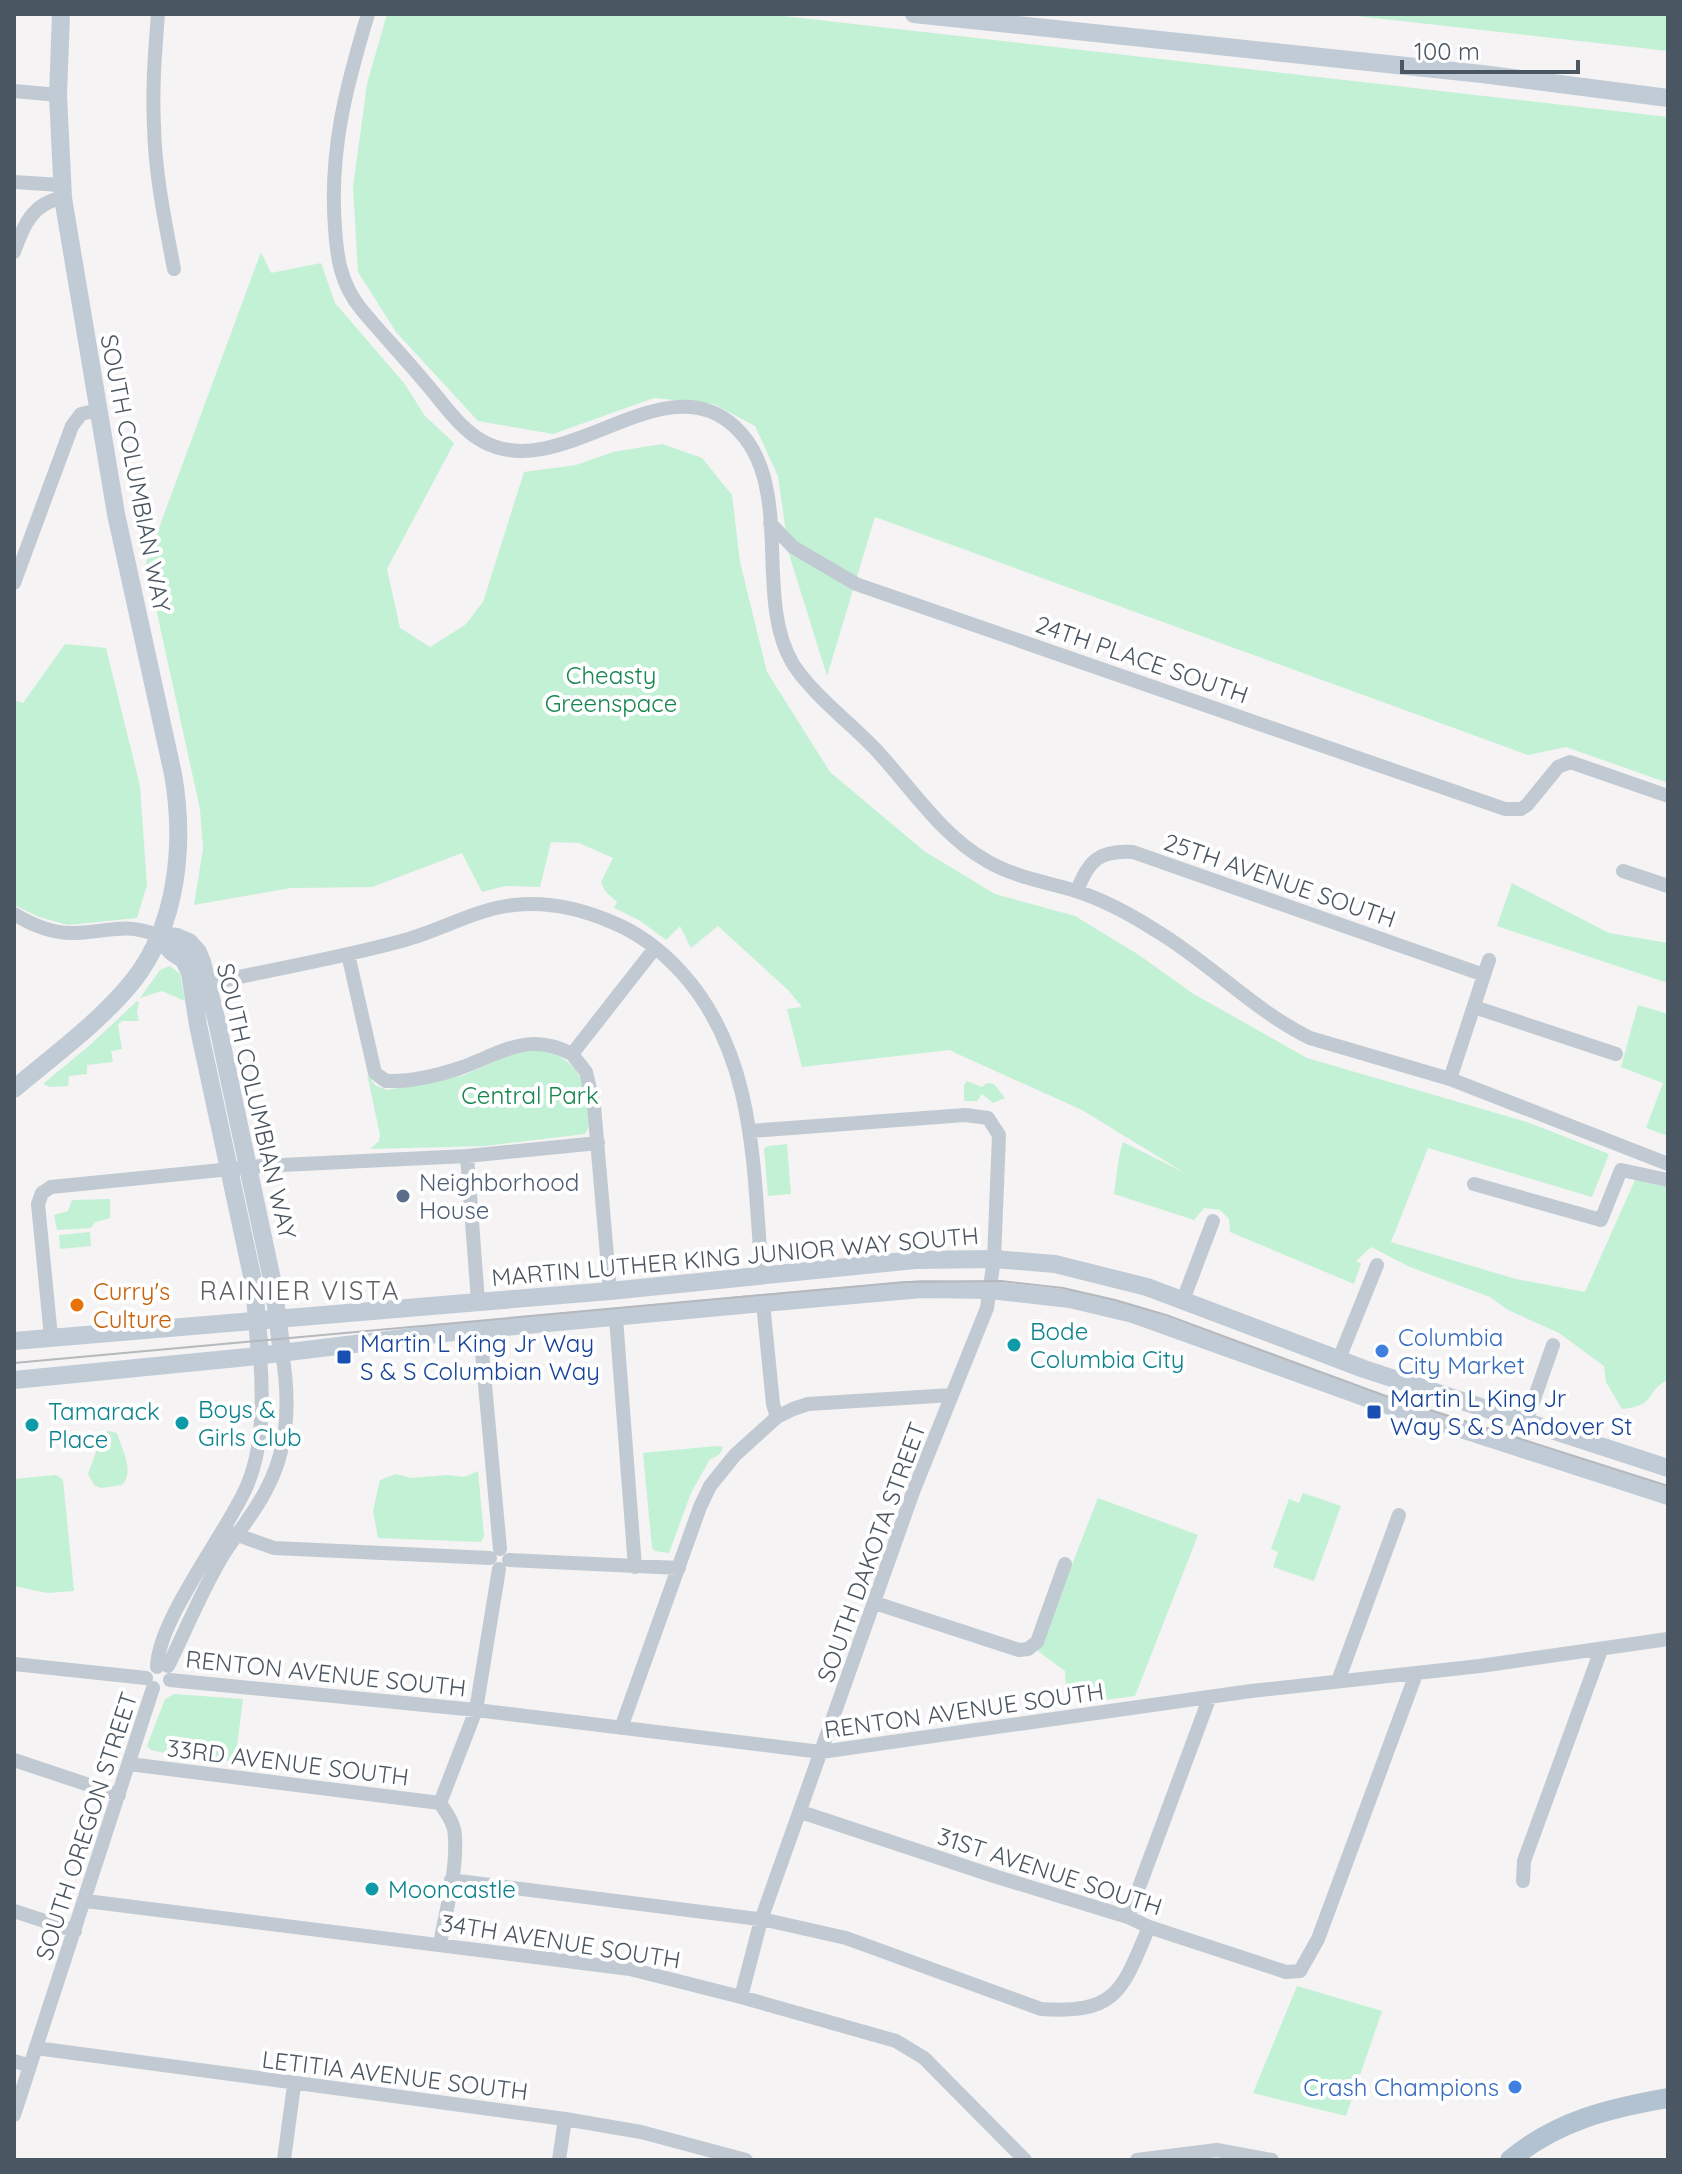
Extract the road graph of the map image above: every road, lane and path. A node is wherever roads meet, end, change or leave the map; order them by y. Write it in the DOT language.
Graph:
graph roads {
  1 [pos="61,14"];
  2 [pos="158,14"];
  3 [pos="368,14"];
  4 [pos="914,14"];
  5 [pos="14,91"];
  6 [pos="58,95"];
  7 [pos="1668,98"];
  8 [pos="14,182"];
  9 [pos="62,191"];
  10 [pos="14,252"];
  11 [pos="174,269"];
  12 [pos="98,410"];
  13 [pos="770,523"];
  14 [pos="14,583"];
  15 [pos="1668,796"];
  16 [pos="1623,871"];
  17 [pos="1668,886"];
  18 [pos="1077,891"];
  19 [pos="14,914"];
  20 [pos="157,935"];
  21 [pos="655,948"];
  22 [pos="348,954"];
  23 [pos="1489,960"];
  24 [pos="1484,975"];
  25 [pos="200,985"];
  26 [pos="1474,1007"];
  27 [pos="572,1054"];
  28 [pos="1616,1054"];
  29 [pos="1450,1079"];
  30 [pos="14,1089"];
  31 [pos="750,1131"];
  32 [pos="598,1143"];
  33 [pos="467,1156"];
  34 [pos="1668,1164"];
  35 [pos="248,1167"];
  36 [pos="227,1169"];
  37 [pos="1668,1180"];
  38 [pos="1474,1184"];
  39 [pos="1213,1221"];
  40 [pos="994,1259"];
  41 [pos="1377,1265"];
  42 [pos="762,1276"];
  43 [pos="990,1290"];
  44 [pos="610,1291"];
  45 [pos="1183,1300"];
  46 [pos="478,1301"];
  47 [pos="763,1303"];
  48 [pos="616,1318"];
  49 [pos="267,1319"];
  50 [pos="480,1330"];
  51 [pos="51,1337"];
  52 [pos="14,1341"];
  53 [pos="1553,1345"];
  54 [pos="282,1353"];
  55 [pos="260,1355"];
  56 [pos="1339,1359"];
  57 [pos="14,1380"];
  58 [pos="952,1395"];
  59 [pos="777,1417"];
  60 [pos="1526,1422"];
  61 [pos="1668,1468"];
  62 [pos="1668,1496"];
  63 [pos="1399,1515"];
  64 [pos="231,1532"];
  65 [pos="500,1559"];
  66 [pos="1065,1564"];
  67 [pos="635,1567"];
  68 [pos="679,1568"];
  69 [pos="875,1603"];
  70 [pos="1668,1639"];
  71 [pos="1601,1650"];
  72 [pos="14,1664"];
  73 [pos="1416,1674"];
  74 [pos="159,1676"];
  75 [pos="1338,1681"];
  76 [pos="1209,1699"];
  77 [pos="476,1710"];
  78 [pos="621,1728"];
  79 [pos="821,1752"];
  80 [pos="14,1760"];
  81 [pos="129,1764"];
  82 [pos="119,1795"];
  83 [pos="440,1803"];
  84 [pos="801,1812"];
  85 [pos="451,1880"];
  86 [pos="1523,1881"];
  87 [pos="86,1901"];
  88 [pos="14,1911"];
  89 [pos="1128,1917"];
  90 [pos="761,1920"];
  91 [pos="1149,1927"];
  92 [pos="75,1931"];
  93 [pos="440,1944"];
  94 [pos="741,1997"];
  95 [pos="36,2048"];
  96 [pos="14,2061"];
  97 [pos="30,2066"];
  98 [pos="294,2085"];
  99 [pos="1668,2098"];
  100 [pos="14,2115"];
  101 [pos="565,2119"];
  102 [pos="284,2160"];
  103 [pos="559,2160"];
  104 [pos="746,2160"];
  105 [pos="1025,2160"];
  106 [pos="1137,2160"];
  107 [pos="1272,2160"];
  108 [pos="1510,2160"];
  1 -- 6 [label="main road, SOUTH COLUMBIAN WAY"];
  2 -- 11 [label="street"];
  3 -- 13 [label="street"];
  4 -- 7 [label="main road"];
  5 -- 6 [label="street"];
  6 -- 9 [label="main road, SOUTH COLUMBIAN WAY"];
  8 -- 9 [label="street"];
  9 -- 10 [label="street"];
  9 -- 12 [label="main road, SOUTH COLUMBIAN WAY"];
  12 -- 14 [label="street"];
  12 -- 20 [label="main road, SOUTH COLUMBIAN WAY"];
  13 -- 15 [label="street, 24TH PLACE SOUTH"];
  13 -- 18 [label="street"];
  16 -- 17 [label="street"];
  18 -- 24 [label="street, 25TH AVENUE SOUTH"];
  18 -- 29 [label="street"];
  19 -- 20 [label="street"];
  20 -- 25 [label="main road, SOUTH COLUMBIAN WAY"];
  20 -- 30 [label="main road"];
  21 -- 22 [label="street"];
  21 -- 27 [label="street"];
  21 -- 31 [label="street"];
  22 -- 25 [label="street"];
  22 -- 27 [label="street"];
  23 -- 24 [label="street"];
  24 -- 26 [label="street"];
  25 -- 35 [label="main road, SOUTH COLUMBIAN WAY"];
  25 -- 36 [label="main road, SOUTH COLUMBIAN WAY"];
  26 -- 28 [label="street"];
  26 -- 29 [label="street"];
  27 -- 32 [label="street"];
  29 -- 34 [label="street"];
  31 -- 40 [label="street, SOUTH DAKOTA STREET"];
  31 -- 42 [label="street"];
  32 -- 33 [label="street"];
  32 -- 44 [label="street"];
  33 -- 35 [label="street"];
  33 -- 46 [label="street"];
  35 -- 36 [label="street"];
  35 -- 49 [label="main road, SOUTH COLUMBIAN WAY"];
  36 -- 49 [label="main road, SOUTH COLUMBIAN WAY"];
  36 -- 51 [label="street"];
  37 -- 38 [label="street"];
  39 -- 45 [label="street"];
  40 -- 42 [label="main road, MARTIN LUTHER KING JUNIOR WAY SOUTH"];
  40 -- 43 [label="street, SOUTH DAKOTA STREET"];
  40 -- 45 [label="main road, MARTIN LUTHER KING JUNIOR WAY SOUTH"];
  41 -- 56 [label="street"];
  42 -- 44 [label="main road, MARTIN LUTHER KING JUNIOR WAY SOUTH"];
  43 -- 47 [label="main road, MARTIN LUTHER KING JUNIOR WAY SOUTH"];
  43 -- 58 [label="street, SOUTH DAKOTA STREET"];
  43 -- 62 [label="main road, MARTIN LUTHER KING JUNIOR WAY SOUTH"];
  44 -- 46 [label="main road, MARTIN LUTHER KING JUNIOR WAY SOUTH"];
  45 -- 56 [label="main road, MARTIN LUTHER KING JUNIOR WAY SOUTH"];
  46 -- 49 [label="main road, MARTIN LUTHER KING JUNIOR WAY SOUTH"];
  47 -- 48 [label="main road, MARTIN LUTHER KING JUNIOR WAY SOUTH"];
  47 -- 59 [label="street"];
  48 -- 50 [label="main road, MARTIN LUTHER KING JUNIOR WAY SOUTH"];
  48 -- 67 [label="street"];
  49 -- 51 [label="main road, MARTIN LUTHER KING JUNIOR WAY SOUTH"];
  49 -- 54 [label="main road, SOUTH COLUMBIAN WAY"];
  49 -- 55 [label="main road, SOUTH COLUMBIAN WAY"];
  50 -- 54 [label="main road, MARTIN LUTHER KING JUNIOR WAY SOUTH"];
  50 -- 65 [label="street"];
  51 -- 52 [label="main road, MARTIN LUTHER KING JUNIOR WAY SOUTH"];
  53 -- 60 [label="street"];
  54 -- 55 [label="main road, MARTIN LUTHER KING JUNIOR WAY SOUTH"];
  54 -- 64 [label="street, SOUTH OREGON STREET"];
  55 -- 57 [label="main road, MARTIN LUTHER KING JUNIOR WAY SOUTH"];
  55 -- 64 [label="street, SOUTH OREGON STREET"];
  56 -- 60 [label="main road, MARTIN LUTHER KING JUNIOR WAY SOUTH"];
  58 -- 59 [label="street"];
  58 -- 69 [label="street, SOUTH DAKOTA STREET"];
  59 -- 68 [label="street"];
  60 -- 61 [label="main road, MARTIN LUTHER KING JUNIOR WAY SOUTH"];
  63 -- 75 [label="street"];
  64 -- 65 [label="street"];
  64 -- 74 [label="street, SOUTH OREGON STREET"];
  65 -- 67 [label="street"];
  65 -- 77 [label="street"];
  66 -- 69 [label="street"];
  67 -- 68 [label="street"];
  68 -- 78 [label="street"];
  69 -- 79 [label="street, SOUTH DAKOTA STREET"];
  70 -- 71 [label="street, RENTON AVENUE SOUTH"];
  71 -- 73 [label="street, RENTON AVENUE SOUTH"];
  71 -- 86 [label="street"];
  72 -- 74 [label="street, RENTON AVENUE SOUTH"];
  73 -- 75 [label="street, RENTON AVENUE SOUTH"];
  73 -- 91 [label="street, 31ST AVENUE SOUTH"];
  74 -- 77 [label="street, RENTON AVENUE SOUTH"];
  74 -- 81 [label="street, SOUTH OREGON STREET"];
  75 -- 76 [label="street, RENTON AVENUE SOUTH"];
  76 -- 79 [label="street, RENTON AVENUE SOUTH"];
  76 -- 89 [label="street"];
  77 -- 78 [label="street, RENTON AVENUE SOUTH"];
  77 -- 83 [label="street"];
  78 -- 79 [label="street, RENTON AVENUE SOUTH"];
  79 -- 84 [label="street, SOUTH DAKOTA STREET"];
  80 -- 82 [label="street"];
  81 -- 82 [label="street, SOUTH OREGON STREET"];
  81 -- 83 [label="street, 33RD AVENUE SOUTH"];
  82 -- 87 [label="street, SOUTH OREGON STREET"];
  83 -- 85 [label="street"];
  84 -- 89 [label="street, 31ST AVENUE SOUTH"];
  84 -- 90 [label="street, SOUTH DAKOTA STREET"];
  85 -- 90 [label="street"];
  85 -- 93 [label="street"];
  87 -- 92 [label="street, SOUTH OREGON STREET"];
  87 -- 93 [label="street, 34TH AVENUE SOUTH"];
  88 -- 92 [label="street"];
  89 -- 91 [label="street, 31ST AVENUE SOUTH"];
  90 -- 91 [label="street"];
  90 -- 94 [label="street, SOUTH DAKOTA STREET"];
  92 -- 95 [label="street, SOUTH OREGON STREET"];
  93 -- 94 [label="street, 34TH AVENUE SOUTH"];
  94 -- 105 [label="street, 34TH AVENUE SOUTH"];
  95 -- 97 [label="street, SOUTH OREGON STREET"];
  95 -- 98 [label="street, LETITIA AVENUE SOUTH"];
  96 -- 97 [label="street"];
  97 -- 100 [label="street, SOUTH OREGON STREET"];
  98 -- 101 [label="street, LETITIA AVENUE SOUTH"];
  98 -- 102 [label="street"];
  99 -- 108 [label="main road"];
  101 -- 103 [label="street"];
  101 -- 104 [label="street, LETITIA AVENUE SOUTH"];
  106 -- 107 [label="street"];
}
